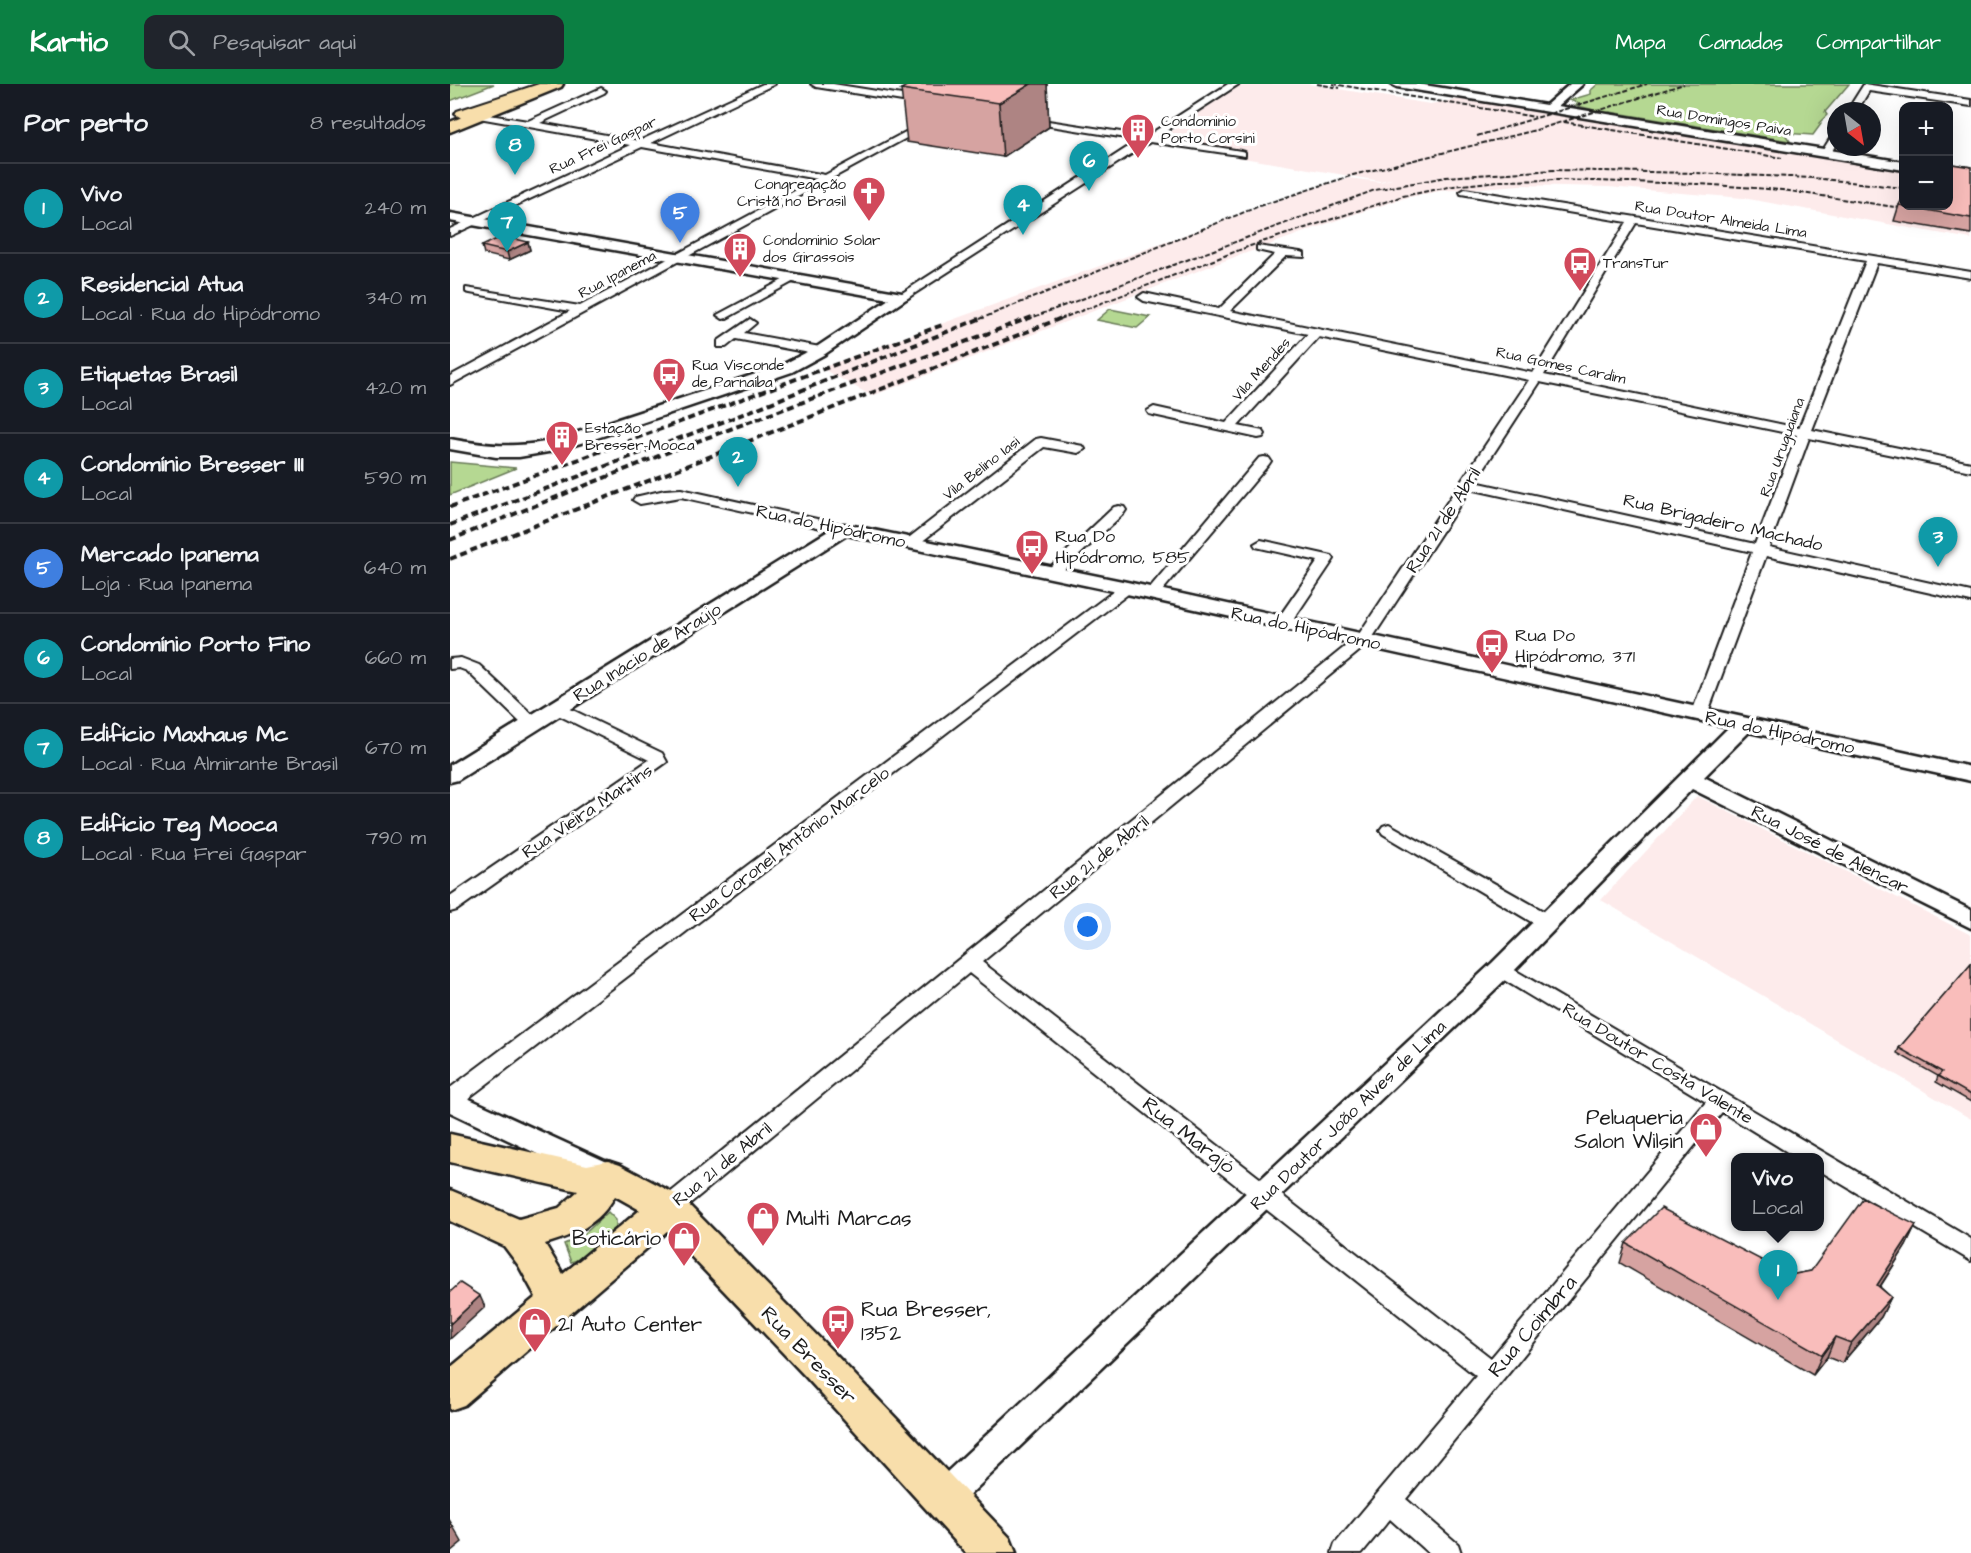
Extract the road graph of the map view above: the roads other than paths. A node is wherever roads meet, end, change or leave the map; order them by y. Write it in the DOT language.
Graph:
graph roads {
  1 [pos="508,84"];
  2 [pos="539,84"];
  3 [pos="555,84"];
  4 [pos="770,84"];
  5 [pos="816,84"];
  6 [pos="1234,84"];
  7 [pos="1397,84"];
  8 [pos="1577,84"];
  9 [pos="1412,85"];
  10 [pos="1868,86"];
  11 [pos="601,92"];
  12 [pos="1858,102"];
  13 [pos="1971,103"];
  14 [pos="934,104"];
  15 [pos="1549,108"];
  16 [pos="461,114"];
  17 [pos="939,117"];
  18 [pos="1013,117"];
  19 [pos="530,124"];
  20 [pos="450,127"];
  21 [pos="1150,139"];
  22 [pos="638,145"];
  23 [pos="1826,153"];
  24 [pos="1241,154"];
  25 [pos="1899,165"];
  26 [pos="826,178"];
  27 [pos="1465,192"];
  28 [pos="450,218"];
  29 [pos="1634,220"];
  30 [pos="474,222"];
  31 [pos="450,233"];
  32 [pos="1261,248"];
  33 [pos="1283,252"];
  34 [pos="1300,255"];
  35 [pos="679,258"];
  36 [pos="1873,259"];
  37 [pos="1971,275"];
  38 [pos="792,278"];
  39 [pos="471,290"];
  40 [pos="902,297"];
  41 [pos="1144,297"];
  42 [pos="582,310"];
  43 [pos="1221,313"];
  44 [pos="723,315"];
  45 [pos="750,323"];
  46 [pos="1317,332"];
  47 [pos="734,335"];
  48 [pos="722,344"];
  49 [pos="820,351"];
  50 [pos="1537,376"];
  51 [pos="450,381"];
  52 [pos="1154,411"];
  53 [pos="1229,428"];
  54 [pos="1804,433"];
  55 [pos="1258,434"];
  56 [pos="450,444"];
  57 [pos="1078,449"];
  58 [pos="1264,461"];
  59 [pos="1971,467"];
  60 [pos="1466,484"];
  61 [pos="640,500"];
  62 [pos="1119,510"];
  63 [pos="844,529"];
  64 [pos="911,543"];
  65 [pos="1261,544"];
  66 [pos="1761,551"];
  67 [pos="1052,573"];
  68 [pos="1127,588"];
  69 [pos="1152,594"];
  70 [pos="1971,597"];
  71 [pos="1283,623"];
  72 [pos="1363,640"];
  73 [pos="450,664"];
  74 [pos="558,708"];
  75 [pos="1699,715"];
  76 [pos="532,724"];
  77 [pos="1744,724"];
  78 [pos="1971,774"];
  79 [pos="450,775"];
  80 [pos="1690,778"];
  81 [pos="1389,830"];
  82 [pos="450,905"];
  83 [pos="1971,920"];
  84 [pos="1547,922"];
  85 [pos="969,963"];
  86 [pos="1501,969"];
  87 [pos="450,1100"];
  88 [pos="1720,1100"];
  89 [pos="450,1148"];
  90 [pos="1808,1153"];
  91 [pos="1824,1162"];
  92 [pos="608,1175"];
  93 [pos="1265,1194"];
  94 [pos="450,1205"];
  95 [pos="668,1208"];
  96 [pos="517,1235"];
  97 [pos="1971,1251"];
  98 [pos="558,1301"];
  99 [pos="1492,1374"];
  100 [pos="451,1391"];
  101 [pos="944,1497"];
  102 [pos="1388,1501"];
  103 [pos="995,1553"];
  104 [pos="1345,1553"];
  105 [pos="1448,1553"];
  1 -- 16 [label="highway"];
  2 -- 16 [label="highway"];
  3 -- 16 [label="highway"];
  4 -- 22 [label="street, Rua Frei Gaspar"];
  5 -- 14 [label="street"];
  6 -- 21 [label="street"];
  7 -- 9 [label="street, Rua Domingos Paiva"];
  8 -- 15 [label="street"];
  9 -- 15 [label="street, Rua Domingos Paiva"];
  10 -- 12 [label="street"];
  10 -- 13 [label="street"];
  11 -- 19 [label="street"];
  15 -- 23 [label="street, Rua Domingos Paiva"];
  16 -- 19 [label="street"];
  16 -- 20 [label="main road"];
  17 -- 26 [label="street, Rua Ipanema"];
  18 -- 21 [label="street"];
  19 -- 22 [label="street"];
  21 -- 24 [label="street"];
  21 -- 40 [label="street"];
  22 -- 26 [label="street"];
  22 -- 30 [label="street, Rua Frei Gaspar"];
  23 -- 25 [label="street, Rua Domingos Paiva"];
  26 -- 35 [label="street, Rua Ipanema"];
  27 -- 29 [label="street, Rua Doutor Almeida Lima"];
  28 -- 30 [label="street"];
  29 -- 36 [label="street, Rua Doutor Almeida Lima"];
  29 -- 50 [label="street, Rua 21 de Abril"];
  30 -- 31 [label="street, Rua Frei Gaspar"];
  30 -- 35 [label="street"];
  32 -- 33 [label="street"];
  33 -- 34 [label="street"];
  33 -- 43 [label="street"];
  35 -- 38 [label="street"];
  35 -- 42 [label="street, Rua Ipanema"];
  36 -- 37 [label="street, Rua Doutor Almeida Lima"];
  36 -- 54 [label="street, Rua Uruguaiana"];
  38 -- 40 [label="street"];
  38 -- 44 [label="street"];
  39 -- 42 [label="street"];
  40 -- 49 [label="street"];
  41 -- 43 [label="street, Rua Gomes Cardim"];
  42 -- 51 [label="street, Rua Ipanema"];
  43 -- 46 [label="street, Rua Gomes Cardim"];
  45 -- 47 [label="street"];
  46 -- 50 [label="street, Rua Gomes Cardim"];
  46 -- 53 [label="street, Vila Mendes"];
  47 -- 48 [label="street"];
  47 -- 49 [label="street"];
  49 -- 56 [label="street"];
  50 -- 54 [label="street, Rua Gomes Cardim"];
  50 -- 60 [label="street, Rua 21 de Abril"];
  52 -- 53 [label="street, Vila Mendes"];
  53 -- 55 [label="street, Vila Mendes"];
  54 -- 59 [label="street, Rua Gomes Cardim"];
  54 -- 66 [label="street, Rua Uruguaiana"];
  57 -- 64 [label="street, Vila Belino Iasi"];
  58 -- 69 [label="street"];
  60 -- 66 [label="street, Rua Brigadeiro Machado"];
  60 -- 72 [label="street, Rua 21 de Abril"];
  61 -- 63 [label="street, Rua do Hipódromo"];
  62 -- 67 [label="street"];
  63 -- 64 [label="street, Rua do Hipódromo"];
  63 -- 74 [label="street, Rua Inácio de Araújo"];
  64 -- 67 [label="street, Rua do Hipódromo"];
  65 -- 71 [label="street"];
  66 -- 70 [label="street, Rua Brigadeiro Machado"];
  66 -- 75 [label="street, Rua Uruguaiana"];
  67 -- 68 [label="street, Rua do Hipódromo"];
  68 -- 69 [label="street, Rua do Hipódromo"];
  68 -- 87 [label="street, Rua Coronel Antônio Marcelo"];
  69 -- 71 [label="street, Rua do Hipódromo"];
  71 -- 72 [label="street, Rua do Hipódromo"];
  72 -- 75 [label="street, Rua do Hipódromo"];
  72 -- 85 [label="street, Rua 21 de Abril"];
  73 -- 76 [label="street"];
  74 -- 76 [label="street, Rua Inácio de Araújo"];
  74 -- 82 [label="street, Rua Vieira Martins"];
  75 -- 77 [label="street, Rua do Hipódromo"];
  76 -- 79 [label="street, Rua Inácio de Araújo"];
  77 -- 78 [label="street, Rua do Hipódromo"];
  77 -- 80 [label="street, Rua Doutor João Alves de Lima"];
  80 -- 83 [label="street, Rua José de Alencar"];
  80 -- 84 [label="street, Rua Doutor João Alves de Lima"];
  81 -- 84 [label="street"];
  84 -- 86 [label="street, Rua Doutor João Alves de Lima"];
  85 -- 93 [label="street, Rua Marajó"];
  85 -- 95 [label="street, Rua 21 de Abril"];
  86 -- 88 [label="street, Rua Doutor Costa Valente"];
  86 -- 93 [label="street, Rua Doutor João Alves de Lima"];
  87 -- 92 [label="street, Rua Bresser"];
  88 -- 90 [label="street, Rua Doutor Costa Valente"];
  88 -- 99 [label="street, Rua Coimbra"];
  89 -- 92 [label="main road"];
  91 -- 97 [label="street"];
  92 -- 95 [label="main road, Rua Bresser"];
  92 -- 96 [label="main road"];
  93 -- 99 [label="street, Rua Marajó"];
  93 -- 101 [label="street, Rua Doutor João Alves de Lima"];
  94 -- 96 [label="main road"];
  95 -- 98 [label="main road, Rua 21 de Abril"];
  95 -- 101 [label="main road, Rua Bresser"];
  96 -- 98 [label="main road"];
  98 -- 100 [label="main road, Rua 21 de Abril"];
  99 -- 102 [label="street, Rua Coimbra"];
  101 -- 103 [label="main road, Rua Bresser"];
  102 -- 104 [label="street, Rua Coimbra"];
  102 -- 105 [label="street"];
}
